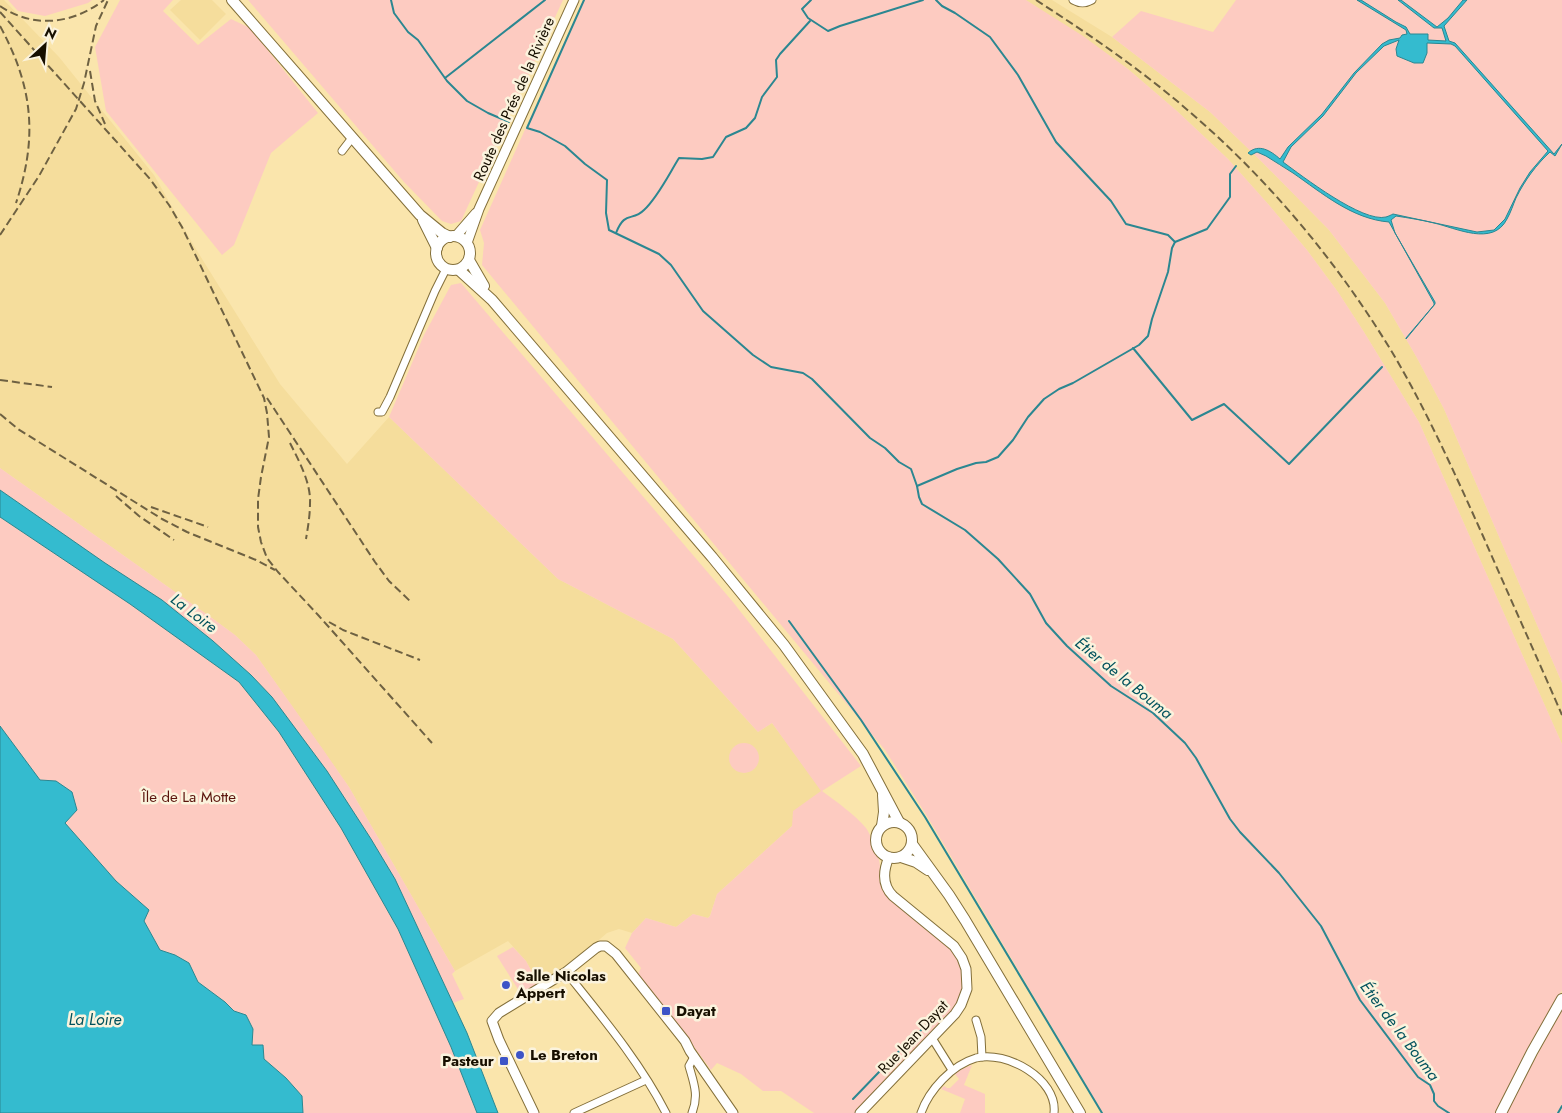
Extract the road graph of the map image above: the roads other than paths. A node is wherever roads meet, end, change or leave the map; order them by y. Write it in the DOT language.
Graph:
graph roads {
  1 [pos="232,0"];
  2 [pos="574,0"];
  3 [pos="1074,0"];
  4 [pos="1092,0"];
  5 [pos="352,138"];
  6 [pos="342,151"];
  7 [pos="479,209"];
  8 [pos="420,215"];
  9 [pos="453,236"];
  10 [pos="467,243"];
  11 [pos="437,248"];
  12 [pos="469,260"];
  13 [pos="446,269"];
  14 [pos="459,270"];
  15 [pos="492,300"];
  16 [pos="378,412"];
  17 [pos="883,794"];
  18 [pos="899,822"];
  19 [pos="882,826"];
  20 [pos="912,844"];
  21 [pos="889,857"];
  22 [pos="901,857"];
  23 [pos="931,871"];
  24 [pos="566,972"];
  25 [pos="1562,999"];
  26 [pos="976,1020"];
  27 [pos="932,1038"];
  28 [pos="694,1057"];
  29 [pos="982,1057"];
  30 [pos="952,1070"];
  31 [pos="646,1080"];
  32 [pos="534,1113"];
  33 [pos="574,1113"];
  34 [pos="666,1113"];
  35 [pos="692,1113"];
  36 [pos="732,1113"];
  37 [pos="860,1113"];
  38 [pos="921,1113"];
  39 [pos="1054,1113"];
  40 [pos="1080,1113"];
  41 [pos="1501,1113"];
  1 -- 5 [label="main road"];
  2 -- 7 [label="street, Route des Prés de la Rivière"];
  3 -- 4 [label="street"];
  5 -- 6 [label="street"];
  5 -- 8 [label="main road"];
  7 -- 9 [label="street, Route des Prés de la Rivière"];
  7 -- 10 [label="street, Route des Prés de la Rivière"];
  8 -- 9 [label="main road"];
  8 -- 11 [label="main road"];
  9 -- 10 [label="main road"];
  9 -- 11 [label="main road"];
  10 -- 12 [label="main road"];
  11 -- 13 [label="main road"];
  12 -- 14 [label="main road"];
  12 -- 15 [label="main road"];
  13 -- 14 [label="main road"];
  13 -- 16 [label="street"];
  14 -- 15 [label="main road"];
  15 -- 17 [label="main road"];
  17 -- 18 [label="main road"];
  17 -- 19 [label="main road"];
  18 -- 19 [label="main road"];
  18 -- 20 [label="main road"];
  19 -- 21 [label="main road"];
  20 -- 22 [label="main road"];
  20 -- 23 [label="main road"];
  21 -- 22 [label="main road"];
  21 -- 27 [label="street, Rue Jean Dayat"];
  22 -- 23 [label="main road"];
  23 -- 40 [label="main road"];
  24 -- 28 [label="street"];
  24 -- 31 [label="street"];
  24 -- 32 [label="street"];
  25 -- 41 [label="main road"];
  26 -- 29 [label="street"];
  27 -- 30 [label="street"];
  27 -- 37 [label="street, Rue Jean Dayat"];
  28 -- 35 [label="street"];
  28 -- 36 [label="street"];
  29 -- 30 [label="street"];
  29 -- 39 [label="street"];
  30 -- 38 [label="street"];
  31 -- 33 [label="street"];
  31 -- 34 [label="street"];
}
